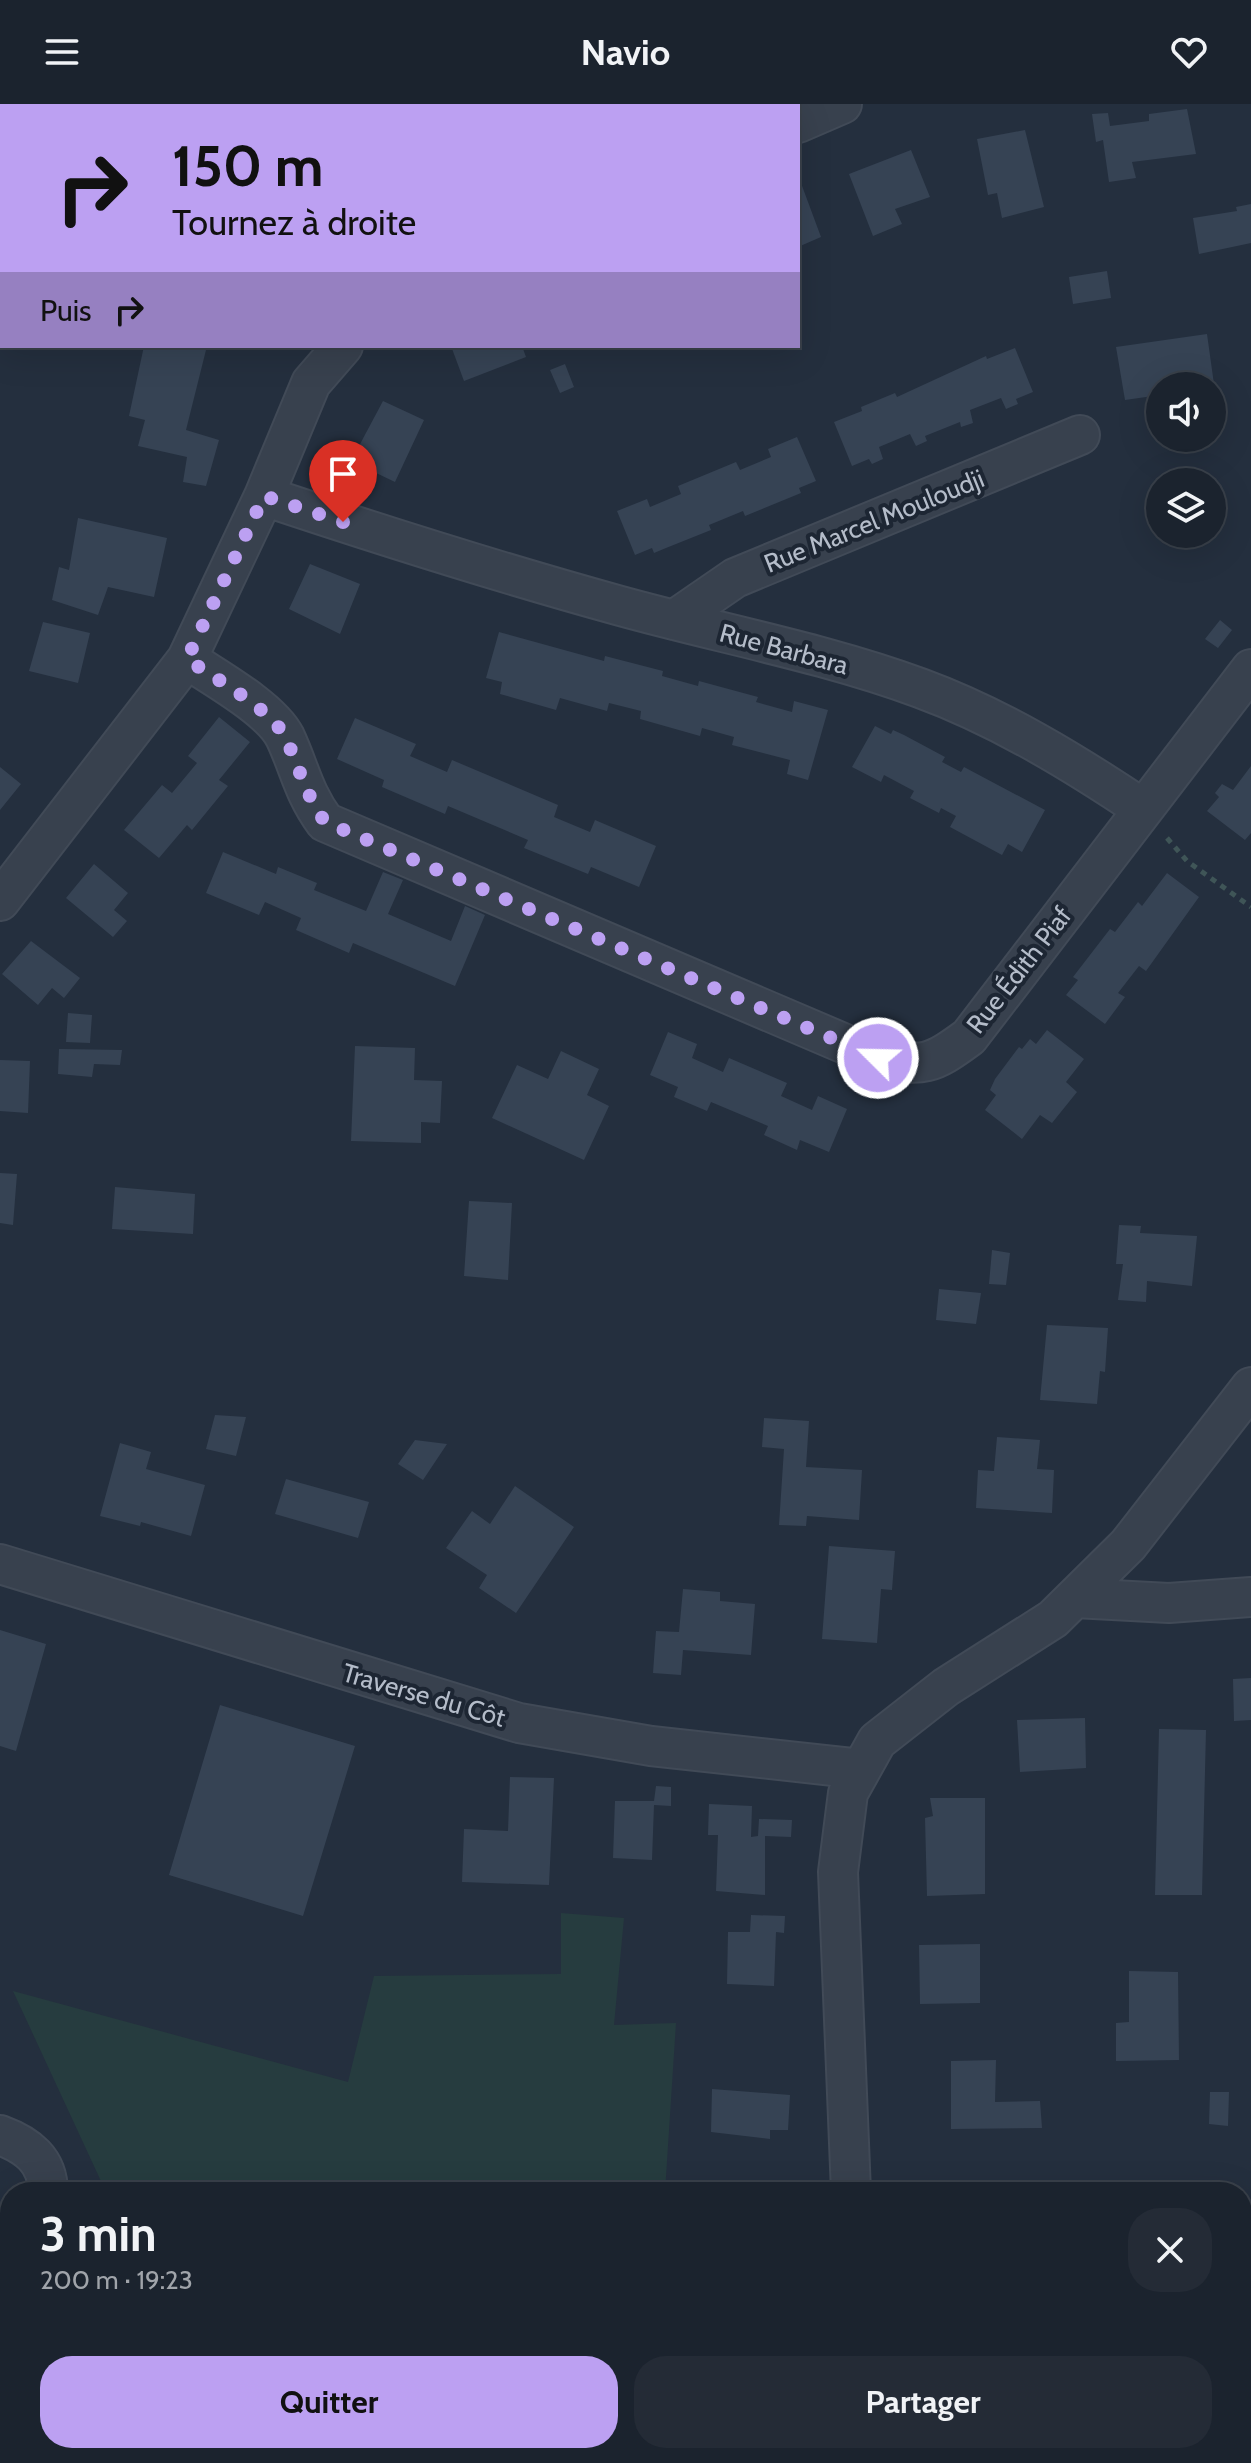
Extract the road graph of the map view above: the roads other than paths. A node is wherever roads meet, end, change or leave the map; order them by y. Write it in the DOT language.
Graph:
graph roads {
  1 [pos="842,104"];
  2 [pos="800,122"];
  3 [pos="341,348"];
  4 [pos="1080,435"];
  5 [pos="264,496"];
  6 [pos="674,620"];
  7 [pos="187,659"];
  8 [pos="1251,669"];
  9 [pos="1143,809"];
  10 [pos="0,901"];
  11 [pos="1251,1387"];
  12 [pos="0,1564"];
  13 [pos="1251,1597"];
  14 [pos="1075,1598"];
  15 [pos="861,1769"];
  16 [pos="0,2135"];
  17 [pos="48,2182"];
  18 [pos="851,2182"];
  1 -- 2 [label="street"];
  3 -- 5 [label="street"];
  4 -- 6 [label="street, Rue Marcel Mouloudji"];
  5 -- 6 [label="street, Rue Barbara"];
  5 -- 7 [label="street"];
  6 -- 9 [label="street, Rue Barbara"];
  7 -- 9 [label="street, Rue Édith Piaf"];
  7 -- 10 [label="street"];
  8 -- 9 [label="street, Rue Édith Piaf"];
  11 -- 14 [label="street"];
  12 -- 15 [label="street, Traverse du Côt"];
  13 -- 14 [label="street"];
  14 -- 15 [label="street"];
  15 -- 18 [label="street"];
  16 -- 17 [label="street"];
}
